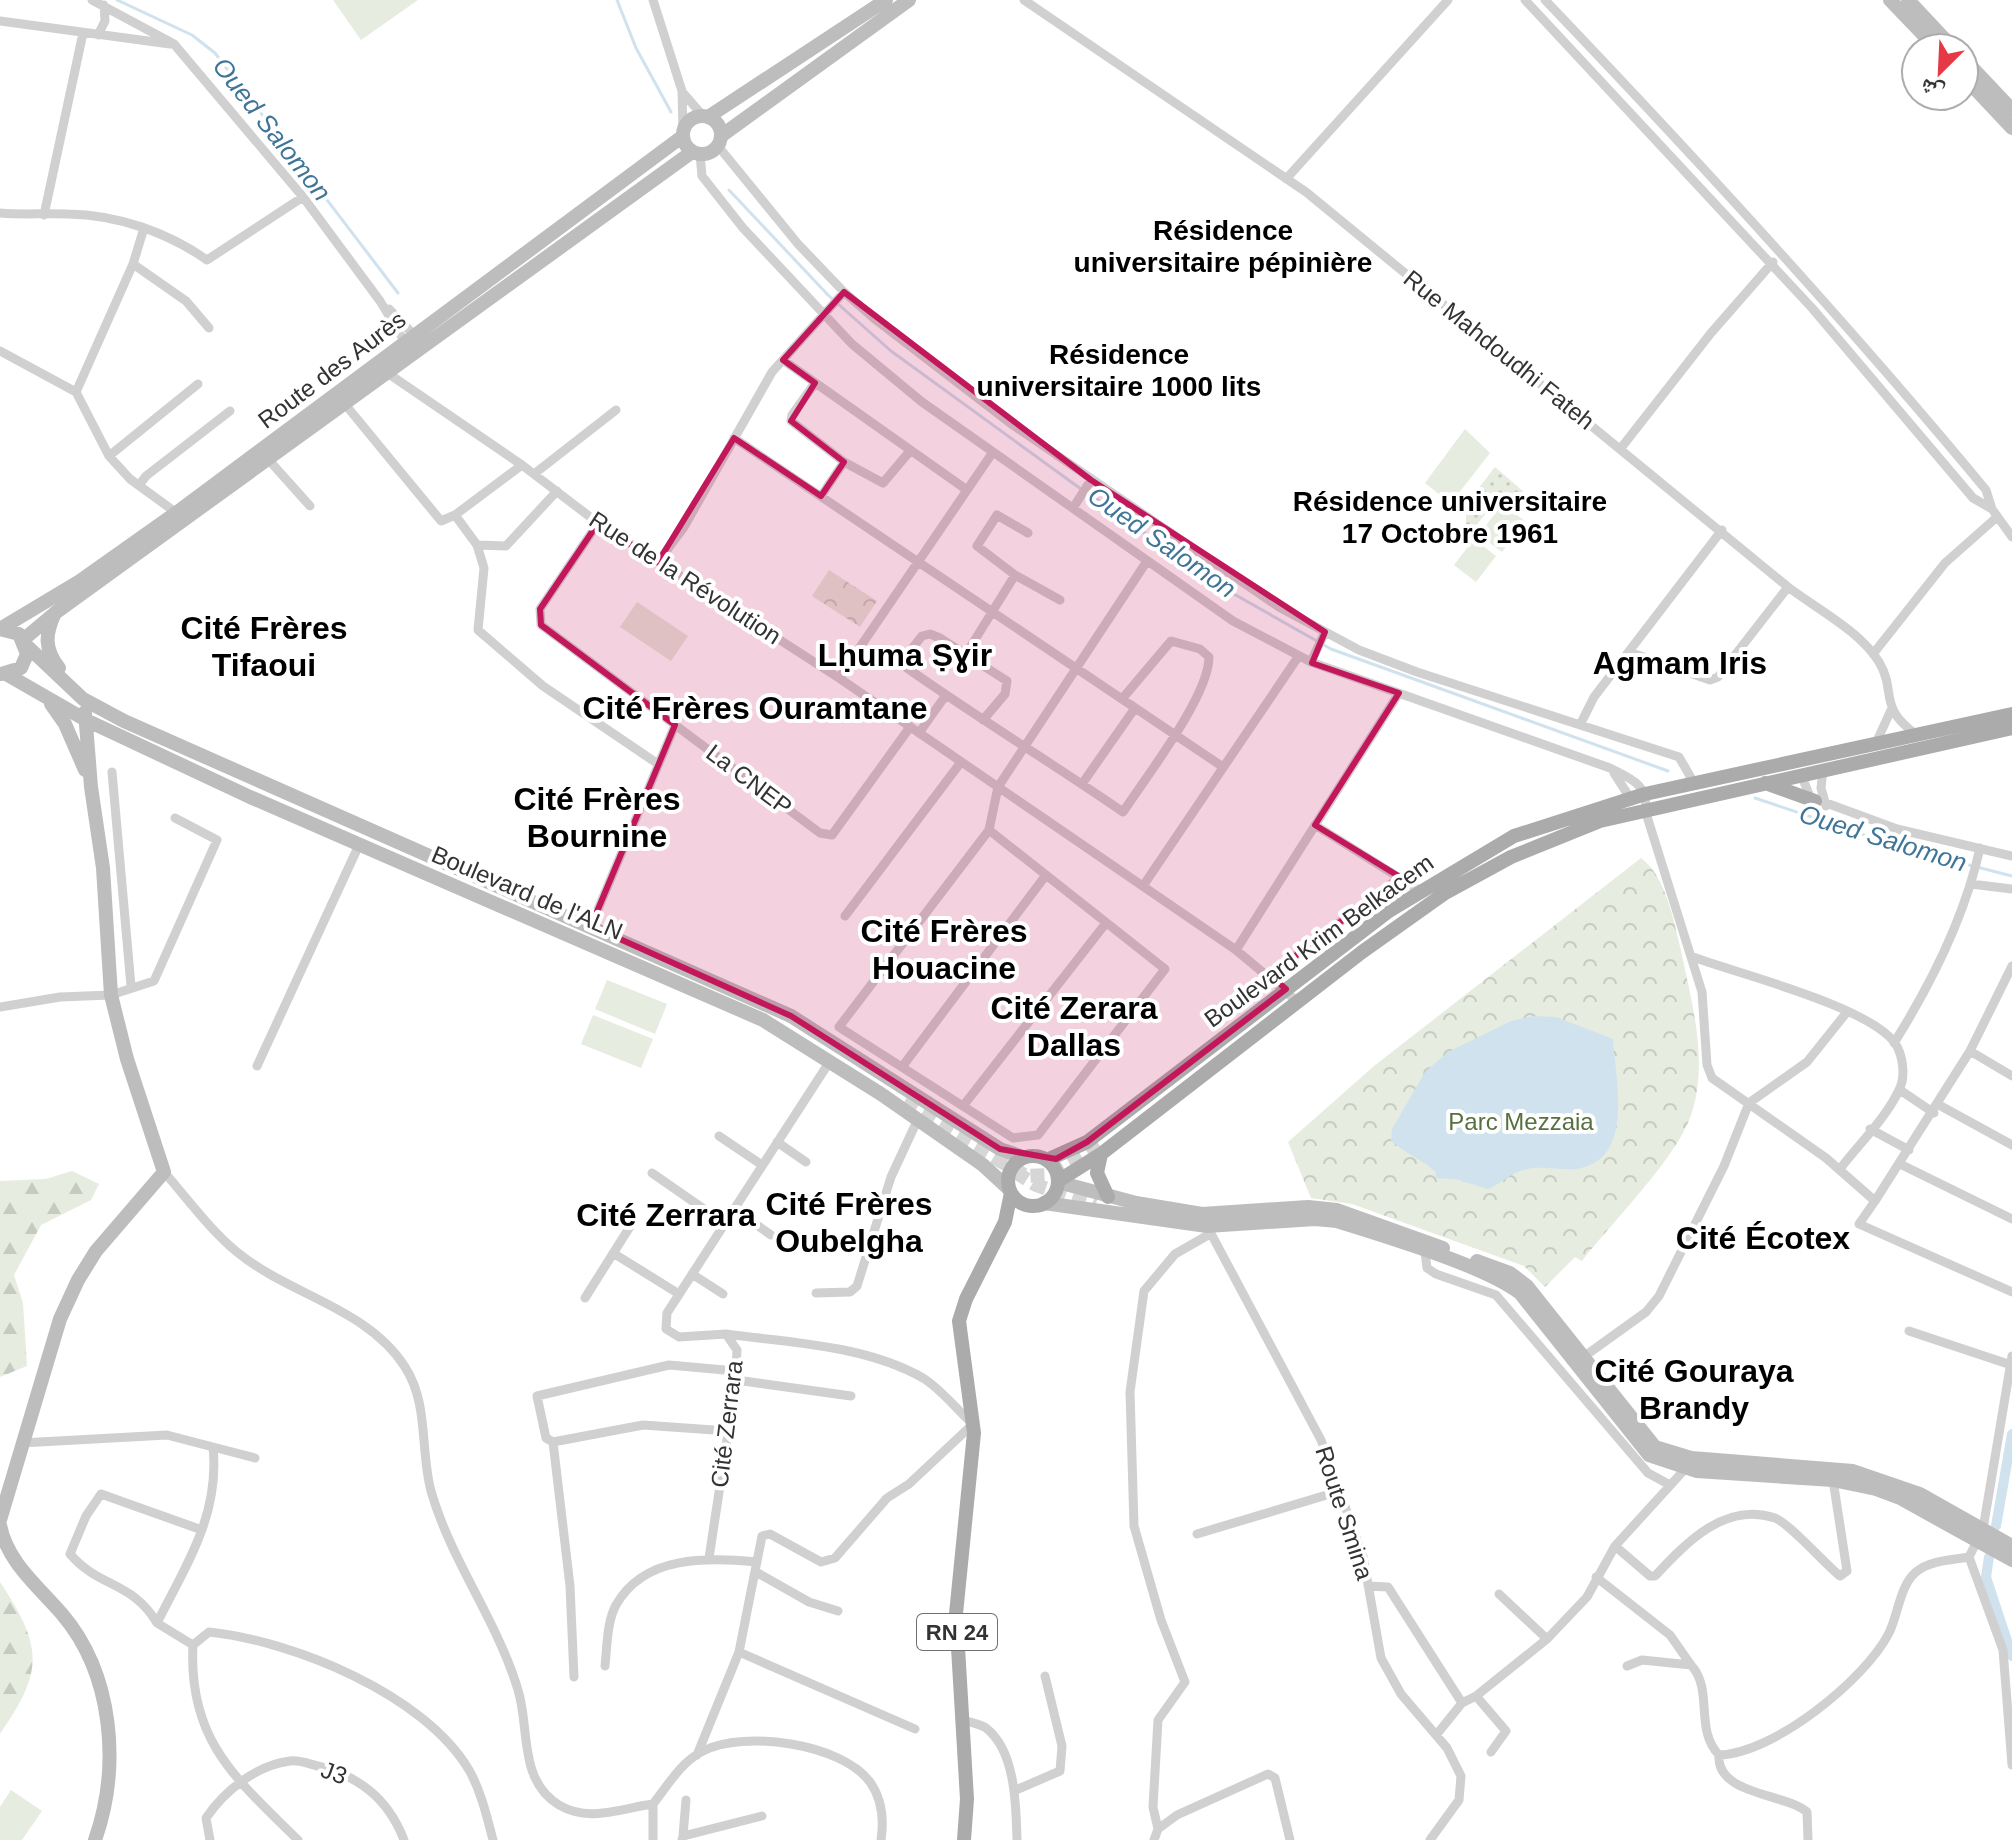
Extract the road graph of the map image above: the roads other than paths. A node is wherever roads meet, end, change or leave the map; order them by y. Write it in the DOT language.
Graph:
graph roads {
  1 [pos="92,0"];
  2 [pos="653,0"];
  3 [pos="886,0"];
  4 [pos="909,0"];
  5 [pos="1024,0"];
  6 [pos="1448,0"];
  7 [pos="1525,0"];
  8 [pos="1545,0"];
  9 [pos="1890,0"];
  10 [pos="1908,0"];
  11 [pos="104,5"];
  12 [pos="0,21"];
  13 [pos="1921,32"];
  14 [pos="1938,32"];
  15 [pos="83,33"];
  16 [pos="98,35"];
  17 [pos="174,44"];
  18 [pos="1587,44"];
  19 [pos="1576,54"];
  20 [pos="1980,76"];
  21 [pos="682,91"];
  22 [pos="1980,94"];
  23 [pos="2012,110"];
  24 [pos="706,117"];
  25 [pos="2012,128"];
  26 [pos="683,133"];
  27 [pos="719,141"];
  28 [pos="696,153"];
  29 [pos="1286,179"];
  30 [pos="303,197"];
  31 [pos="0,213"];
  32 [pos="44,215"];
  33 [pos="144,228"];
  34 [pos="1782,255"];
  35 [pos="133,264"];
  36 [pos="1772,264"];
  37 [pos="844,292"];
  38 [pos="823,315"];
  39 [pos="209,328"];
  40 [pos="414,344"];
  41 [pos="0,351"];
  42 [pos="783,360"];
  43 [pos="386,372"];
  44 [pos="815,383"];
  45 [pos="198,384"];
  46 [pos="76,392"];
  47 [pos="344,403"];
  48 [pos="616,410"];
  49 [pos="230,411"];
  50 [pos="734,438"];
  51 [pos="1621,448"];
  52 [pos="910,451"];
  53 [pos="993,452"];
  54 [pos="109,456"];
  55 [pos="267,458"];
  56 [pos="844,462"];
  57 [pos="522,465"];
  58 [pos="534,474"];
  59 [pos="1090,483"];
  60 [pos="140,484"];
  61 [pos="967,490"];
  62 [pos="557,491"];
  63 [pos="821,496"];
  64 [pos="310,506"];
  65 [pos="1075,506"];
  66 [pos="1994,513"];
  67 [pos="455,515"];
  68 [pos="181,516"];
  69 [pos="598,523"];
  70 [pos="1722,530"];
  71 [pos="1028,533"];
  72 [pos="2012,537"];
  73 [pos="477,545"];
  74 [pos="1147,561"];
  75 [pos="658,562"];
  76 [pos="919,562"];
  77 [pos="1015,575"];
  78 [pos="1788,587"];
  79 [pos="1060,600"];
  80 [pos="55,613"];
  81 [pos="994,613"];
  82 [pos="18,616"];
  83 [pos="0,618"];
  84 [pos="0,629"];
  85 [pos="1324,634"];
  86 [pos="25,643"];
  87 [pos="1629,652"];
  88 [pos="966,654"];
  89 [pos="1873,654"];
  90 [pos="1298,657"];
  91 [pos="1313,659"];
  92 [pos="1077,669"];
  93 [pos="3,674"];
  94 [pos="839,678"];
  95 [pos="1399,693"];
  96 [pos="946,695"];
  97 [pos="83,699"];
  98 [pos="1122,699"];
  99 [pos="49,700"];
  100 [pos="1135,708"];
  101 [pos="1891,710"];
  102 [pos="2012,714"];
  103 [pos="86,720"];
  104 [pos="983,720"];
  105 [pos="1581,723"];
  106 [pos="675,725"];
  107 [pos="2012,728"];
  108 [pos="914,730"];
  109 [pos="118,735"];
  110 [pos="1175,735"];
  111 [pos="1920,737"];
  112 [pos="1875,744"];
  113 [pos="1024,749"];
  114 [pos="961,762"];
  115 [pos="658,764"];
  116 [pos="1223,767"];
  117 [pos="1610,768"];
  118 [pos="1802,768"];
  119 [pos="1823,770"];
  120 [pos="112,772"];
  121 [pos="1694,783"];
  122 [pos="1765,783"];
  123 [pos="1082,784"];
  124 [pos="91,787"];
  125 [pos="998,787"];
  126 [pos="1638,796"];
  127 [pos="1820,803"];
  128 [pos="1645,810"];
  129 [pos="175,818"];
  130 [pos="1315,825"];
  131 [pos="989,830"];
  132 [pos="359,845"];
  133 [pos="1979,851"];
  134 [pos="2012,856"];
  135 [pos="1046,875"];
  136 [pos="1400,877"];
  137 [pos="1972,882"];
  138 [pos="1143,886"];
  139 [pos="2012,889"];
  140 [pos="1419,890"];
  141 [pos="845,916"];
  142 [pos="1106,923"];
  143 [pos="591,926"];
  144 [pos="1236,950"];
  145 [pos="1693,957"];
  146 [pos="2012,966"];
  147 [pos="1270,975"];
  148 [pos="131,986"];
  149 [pos="1286,989"];
  150 [pos="111,995"];
  151 [pos="1298,1002"];
  152 [pos="0,1007"];
  153 [pos="1847,1012"];
  154 [pos="839,1027"];
  155 [pos="829,1040"];
  156 [pos="1894,1043"];
  157 [pos="1970,1051"];
  158 [pos="830,1061"];
  159 [pos="257,1066"];
  160 [pos="902,1067"];
  161 [pos="2012,1076"];
  162 [pos="1900,1090"];
  163 [pos="1749,1103"];
  164 [pos="963,1106"];
  165 [pos="1936,1109"];
  166 [pos="917,1121"];
  167 [pos="1870,1129"];
  168 [pos="719,1136"];
  169 [pos="777,1142"];
  170 [pos="2012,1145"];
  171 [pos="1909,1150"];
  172 [pos="1101,1154"];
  173 [pos="1023,1157"];
  174 [pos="1047,1160"];
  175 [pos="806,1162"];
  176 [pos="1900,1164"];
  177 [pos="762,1165"];
  178 [pos="1840,1169"];
  179 [pos="164,1172"];
  180 [pos="652,1173"];
  181 [pos="1058,1182"];
  182 [pos="1010,1191"];
  183 [pos="1108,1197"];
  184 [pos="1875,1201"];
  185 [pos="1044,1203"];
  186 [pos="1028,1206"];
  187 [pos="734,1209"];
  188 [pos="2012,1219"];
  189 [pos="1005,1222"];
  190 [pos="724,1223"];
  191 [pos="631,1225"];
  192 [pos="1208,1230"];
  193 [pos="771,1235"];
  194 [pos="1425,1252"];
  195 [pos="613,1253"];
  196 [pos="692,1274"];
  197 [pos="1507,1278"];
  198 [pos="2012,1292"];
  199 [pos="816,1293"];
  200 [pos="679,1294"];
  201 [pos="723,1294"];
  202 [pos="1496,1295"];
  203 [pos="585,1298"];
  204 [pos="1909,1331"];
  205 [pos="726,1334"];
  206 [pos="1581,1360"];
  207 [pos="2011,1360"];
  208 [pos="736,1375"];
  209 [pos="851,1396"];
  210 [pos="973,1424"];
  211 [pos="728,1431"];
  212 [pos="553,1442"];
  213 [pos="21,1443"];
  214 [pos="213,1447"];
  215 [pos="255,1458"];
  216 [pos="1686,1468"];
  217 [pos="1833,1480"];
  218 [pos="1670,1485"];
  219 [pos="1340,1491"];
  220 [pos="0,1522"];
  221 [pos="202,1530"];
  222 [pos="1197,1534"];
  223 [pos="1981,1535"];
  224 [pos="1615,1546"];
  225 [pos="2012,1546"];
  226 [pos="1969,1557"];
  227 [pos="709,1558"];
  228 [pos="2012,1560"];
  229 [pos="756,1567"];
  230 [pos="1596,1577"];
  231 [pos="1368,1586"];
  232 [pos="1499,1594"];
  233 [pos="838,1611"];
  234 [pos="157,1623"];
  235 [pos="1547,1639"];
  236 [pos="193,1645"];
  237 [pos="739,1652"];
  238 [pos="1691,1665"];
  239 [pos="605,1666"];
  240 [pos="1627,1666"];
  241 [pos="1045,1676"];
  242 [pos="574,1677"];
  243 [pos="1476,1696"];
  244 [pos="1462,1703"];
  245 [pos="963,1720"];
  246 [pos="915,1729"];
  247 [pos="1437,1734"];
  248 [pos="1491,1752"];
  249 [pos="697,1755"];
  250 [pos="1719,1755"];
  251 [pos="2012,1765"];
  252 [pos="239,1783"];
  253 [pos="1016,1790"];
  254 [pos="686,1800"];
  255 [pos="653,1804"];
  256 [pos="762,1816"];
  257 [pos="1158,1829"];
  258 [pos="682,1838"];
  259 [pos="95,1840"];
  260 [pos="210,1840"];
  261 [pos="298,1840"];
  262 [pos="404,1840"];
  263 [pos="493,1840"];
  264 [pos="653,1840"];
  265 [pos="881,1840"];
  266 [pos="964,1840"];
  267 [pos="1017,1840"];
  268 [pos="1154,1840"];
  269 [pos="1290,1840"];
  270 [pos="1430,1840"];
  271 [pos="1808,1840"];
  1 -- 11 [label="street"];
  2 -- 21 [label="street"];
  3 -- 24 [label="street"];
  4 -- 27 [label="street"];
  5 -- 29 [label="street, Rue Mahdoudhi Fateh"];
  6 -- 29 [label="street"];
  7 -- 19 [label="street"];
  8 -- 18 [label="street"];
  9 -- 13 [label="street"];
  10 -- 14 [label="street"];
  11 -- 16 [label="street"];
  11 -- 17 [label="street"];
  12 -- 15 [label="street"];
  15 -- 16 [label="street"];
  15 -- 32 [label="street"];
  16 -- 17 [label="street"];
  17 -- 30 [label="street"];
  18 -- 19 [label="street"];
  18 -- 34 [label="street"];
  19 -- 36 [label="street"];
  20 -- 23 [label="street"];
  21 -- 24 [label="street"];
  21 -- 26 [label="street"];
  22 -- 25 [label="street"];
  24 -- 26 [label="street"];
  24 -- 27 [label="street"];
  26 -- 28 [label="street"];
  26 -- 40 [label="street, Route des Aurès"];
  27 -- 28 [label="street"];
  27 -- 37 [label="street"];
  28 -- 38 [label="street"];
  28 -- 40 [label="street, Route des Aurès"];
  29 -- 51 [label="street, Rue Mahdoudhi Fateh"];
  30 -- 33 [label="street"];
  30 -- 40 [label="street"];
  31 -- 32 [label="street"];
  32 -- 33 [label="street"];
  33 -- 35 [label="street"];
  34 -- 36 [label="street"];
  34 -- 66 [label="street"];
  35 -- 39 [label="street"];
  35 -- 46 [label="street"];
  36 -- 51 [label="street"];
  36 -- 66 [label="street"];
  37 -- 38 [label="street"];
  37 -- 59 [label="street"];
  38 -- 42 [label="street"];
  38 -- 53 [label="street"];
  40 -- 43 [label="street, Route des Aurès"];
  40 -- 68 [label="street, Route des Aurès"];
  41 -- 46 [label="street"];
  42 -- 44 [label="street"];
  42 -- 50 [label="street"];
  43 -- 47 [label="street, Route des Aurès"];
  43 -- 57 [label="street, Rue de la Révolution"];
  44 -- 52 [label="street"];
  44 -- 56 [label="street"];
  45 -- 54 [label="street"];
  46 -- 54 [label="street"];
  47 -- 55 [label="street, Route des Aurès"];
  47 -- 67 [label="street"];
  48 -- 58 [label="street"];
  49 -- 60 [label="street"];
  50 -- 63 [label="street"];
  50 -- 75 [label="street"];
  51 -- 70 [label="street, Rue Mahdoudhi Fateh"];
  52 -- 56 [label="street"];
  52 -- 61 [label="street"];
  53 -- 61 [label="street"];
  53 -- 65 [label="street"];
  54 -- 60 [label="street"];
  55 -- 64 [label="street, Route des Aurès"];
  55 -- 68 [label="street, Route des Aurès"];
  56 -- 63 [label="street"];
  57 -- 58 [label="street, Rue de la Révolution"];
  57 -- 67 [label="street"];
  58 -- 62 [label="street, Rue de la Révolution"];
  59 -- 65 [label="street"];
  59 -- 85 [label="street"];
  60 -- 68 [label="street"];
  61 -- 76 [label="street"];
  62 -- 69 [label="street, Rue de la Révolution"];
  62 -- 73 [label="street"];
  63 -- 76 [label="street"];
  65 -- 74 [label="street"];
  66 -- 72 [label="street"];
  66 -- 89 [label="street"];
  67 -- 73 [label="street"];
  68 -- 80 [label="street, Route des Aurès"];
  68 -- 82 [label="street, Route des Aurès"];
  69 -- 75 [label="street, Rue de la Révolution"];
  69 -- 106 [label="street, La CNEP"];
  70 -- 78 [label="street, Rue Mahdoudhi Fateh"];
  70 -- 87 [label="street"];
  71 -- 77 [label="street"];
  73 -- 115 [label="street"];
  74 -- 90 [label="street"];
  74 -- 92 [label="street"];
  75 -- 94 [label="street, Rue de la Révolution"];
  76 -- 81 [label="street"];
  76 -- 94 [label="street"];
  77 -- 79 [label="street"];
  77 -- 81 [label="street"];
  78 -- 87 [label="street"];
  78 -- 89 [label="street, Rue Mahdoudhi Fateh"];
  80 -- 86 [label="street, Route des Aurès"];
  80 -- 97 [label="street"];
  81 -- 88 [label="street"];
  81 -- 92 [label="street"];
  82 -- 83 [label="street"];
  82 -- 84 [label="street, Route des Aurès"];
  84 -- 86 [label="street"];
  85 -- 91 [label="street"];
  85 -- 105 [label="street"];
  86 -- 93 [label="street, Route des Aurès"];
  86 -- 97 [label="street, Boulevard de l'ALN"];
  87 -- 105 [label="street"];
  88 -- 96 [label="street"];
  88 -- 104 [label="street"];
  89 -- 101 [label="street"];
  90 -- 91 [label="street"];
  90 -- 116 [label="street"];
  91 -- 95 [label="street"];
  92 -- 98 [label="street"];
  92 -- 113 [label="street"];
  93 -- 99 [label="street, Boulevard de l'ALN"];
  94 -- 108 [label="street, Rue de la Révolution"];
  95 -- 117 [label="street"];
  95 -- 130 [label="street"];
  96 -- 104 [label="street"];
  96 -- 108 [label="street"];
  97 -- 103 [label="street"];
  97 -- 143 [label="street, Boulevard de l'ALN"];
  98 -- 100 [label="street"];
  98 -- 110 [label="street"];
  99 -- 103 [label="street, Boulevard de l'ALN"];
  99 -- 124 [label="street"];
  100 -- 110 [label="street"];
  100 -- 123 [label="street"];
  101 -- 111 [label="street"];
  101 -- 112 [label="street"];
  102 -- 111 [label="main road, Boulevard Krim Belkacem"];
  103 -- 109 [label="street, Boulevard de l'ALN"];
  103 -- 124 [label="street"];
  104 -- 113 [label="street"];
  105 -- 121 [label="street"];
  106 -- 108 [label="street, La CNEP"];
  106 -- 115 [label="street"];
  107 -- 119 [label="main road, Boulevard Krim Belkacem"];
  108 -- 114 [label="street, Rue de la Révolution"];
  109 -- 124 [label="street"];
  109 -- 132 [label="street, Boulevard de l'ALN"];
  110 -- 116 [label="street"];
  110 -- 123 [label="street"];
  111 -- 112 [label="main road, Boulevard Krim Belkacem"];
  112 -- 118 [label="main road, Boulevard Krim Belkacem"];
  113 -- 123 [label="street"];
  113 -- 125 [label="street"];
  114 -- 125 [label="street, Rue de la Révolution"];
  114 -- 141 [label="street"];
  115 -- 143 [label="street"];
  116 -- 138 [label="street"];
  117 -- 126 [label="street"];
  117 -- 126 [label="street"];
  118 -- 119 [label="main road, Boulevard Krim Belkacem"];
  118 -- 121 [label="main road, Boulevard Krim Belkacem"];
  118 -- 122 [label="main road, Boulevard Krim Belkacem"];
  118 -- 127 [label="street"];
  119 -- 127 [label="street"];
  120 -- 148 [label="street"];
  121 -- 126 [label="main road, Boulevard Krim Belkacem"];
  122 -- 127 [label="main road"];
  122 -- 128 [label="main road, Boulevard Krim Belkacem"];
  124 -- 150 [label="street"];
  125 -- 131 [label="street"];
  125 -- 138 [label="street, Rue de la Révolution"];
  126 -- 128 [label="street"];
  126 -- 128 [label="street"];
  126 -- 140 [label="main road, Boulevard Krim Belkacem"];
  127 -- 133 [label="street"];
  128 -- 145 [label="street"];
  128 -- 151 [label="main road, Boulevard Krim Belkacem"];
  129 -- 148 [label="street"];
  130 -- 136 [label="street"];
  130 -- 144 [label="street"];
  131 -- 135 [label="street"];
  131 -- 154 [label="street"];
  132 -- 158 [label="street, Boulevard de l'ALN"];
  132 -- 159 [label="street"];
  133 -- 134 [label="street"];
  133 -- 137 [label="street"];
  135 -- 142 [label="street"];
  135 -- 160 [label="street"];
  136 -- 140 [label="street"];
  136 -- 147 [label="street"];
  137 -- 139 [label="street"];
  137 -- 156 [label="street"];
  138 -- 144 [label="street, Rue de la Révolution"];
  140 -- 149 [label="main road, Boulevard Krim Belkacem"];
  142 -- 164 [label="street"];
  142 -- 164 [label="street"];
  143 -- 155 [label="street, Boulevard de l'ALN"];
  144 -- 147 [label="street, Rue de la Révolution"];
  145 -- 153 [label="street"];
  145 -- 163 [label="street"];
  146 -- 157 [label="street"];
  147 -- 149 [label="street, Rue de la Révolution"];
  148 -- 150 [label="street"];
  149 -- 151 [label="street, Rue de la Révolution"];
  149 -- 174 [label="main road, Boulevard Krim Belkacem"];
  150 -- 152 [label="street"];
  150 -- 179 [label="street"];
  151 -- 172 [label="main road, Boulevard Krim Belkacem"];
  153 -- 156 [label="street"];
  153 -- 163 [label="street"];
  154 -- 155 [label="street"];
  154 -- 160 [label="street"];
  155 -- 173 [label="street, Boulevard de l'ALN"];
  156 -- 162 [label="street"];
  157 -- 161 [label="street"];
  157 -- 165 [label="street"];
  158 -- 166 [label="street, Boulevard de l'ALN"];
  158 -- 169 [label="street, Cité Zerrara"];
  160 -- 164 [label="street"];
  162 -- 165 [label="street"];
  162 -- 167 [label="street"];
  163 -- 178 [label="street"];
  163 -- 206 [label="street"];
  165 -- 170 [label="street"];
  165 -- 171 [label="street"];
  166 -- 182 [label="street, Boulevard de l'ALN"];
  166 -- 199 [label="street"];
  167 -- 171 [label="street"];
  167 -- 178 [label="street"];
  168 -- 177 [label="street"];
  169 -- 175 [label="street"];
  169 -- 177 [label="street, Cité Zerrara"];
  171 -- 176 [label="street"];
  172 -- 181 [label="main road, Boulevard Krim Belkacem"];
  172 -- 183 [label="main road"];
  173 -- 174 [label="main road"];
  173 -- 182 [label="main road"];
  174 -- 181 [label="main road"];
  176 -- 184 [label="street"];
  176 -- 188 [label="street"];
  177 -- 187 [label="street, Cité Zerrara"];
  178 -- 184 [label="street"];
  179 -- 213 [label="street"];
  179 -- 255 [label="street"];
  180 -- 190 [label="street"];
  181 -- 183 [label="street"];
  181 -- 185 [label="main road"];
  182 -- 186 [label="main road"];
  182 -- 189 [label="main road, RN 24"];
  183 -- 197 [label="street"];
  184 -- 198 [label="street"];
  185 -- 186 [label="main road"];
  185 -- 192 [label="street"];
  186 -- 189 [label="main road, RN 24"];
  187 -- 190 [label="street, Cité Zerrara"];
  187 -- 193 [label="street"];
  189 -- 210 [label="main road, RN 24"];
  190 -- 196 [label="street, Cité Zerrara"];
  191 -- 195 [label="street"];
  192 -- 194 [label="street"];
  192 -- 219 [label="street, Route Smina"];
  192 -- 257 [label="street"];
  194 -- 197 [label="street"];
  194 -- 202 [label="street"];
  195 -- 200 [label="street"];
  195 -- 203 [label="street"];
  196 -- 200 [label="street, Cité Zerrara"];
  196 -- 201 [label="street"];
  197 -- 202 [label="street"];
  197 -- 206 [label="street"];
  200 -- 205 [label="street, Cité Zerrara"];
  202 -- 218 [label="street"];
  204 -- 207 [label="street"];
  205 -- 208 [label="street, Cité Zerrara"];
  205 -- 210 [label="street"];
  206 -- 216 [label="street"];
  206 -- 223 [label="street"];
  207 -- 223 [label="street"];
  208 -- 209 [label="street"];
  208 -- 211 [label="street, Cité Zerrara"];
  208 -- 212 [label="street"];
  210 -- 229 [label="street"];
  210 -- 245 [label="main road, RN 24"];
  211 -- 212 [label="street"];
  211 -- 227 [label="street, Cité Zerrara"];
  212 -- 242 [label="street"];
  213 -- 214 [label="street"];
  213 -- 220 [label="street"];
  214 -- 215 [label="street"];
  214 -- 221 [label="street"];
  216 -- 217 [label="street"];
  216 -- 218 [label="street"];
  217 -- 223 [label="street"];
  217 -- 224 [label="street"];
  218 -- 224 [label="street"];
  219 -- 222 [label="street"];
  219 -- 231 [label="street, Route Smina"];
  220 -- 259 [label="street"];
  221 -- 234 [label="street"];
  221 -- 234 [label="street"];
  223 -- 225 [label="street"];
  223 -- 226 [label="street"];
  223 -- 228 [label="street"];
  224 -- 230 [label="street"];
  226 -- 250 [label="street"];
  226 -- 251 [label="street"];
  227 -- 229 [label="street"];
  227 -- 239 [label="street"];
  229 -- 233 [label="street"];
  229 -- 237 [label="street"];
  230 -- 235 [label="street"];
  230 -- 238 [label="street"];
  231 -- 244 [label="street"];
  231 -- 247 [label="street, Route Smina"];
  232 -- 235 [label="street"];
  234 -- 236 [label="street"];
  235 -- 243 [label="street"];
  236 -- 252 [label="street"];
  236 -- 263 [label="street"];
  237 -- 246 [label="street"];
  237 -- 249 [label="street"];
  238 -- 240 [label="street"];
  238 -- 250 [label="street"];
  241 -- 253 [label="street"];
  243 -- 244 [label="street"];
  243 -- 248 [label="street"];
  244 -- 247 [label="street"];
  245 -- 253 [label="street"];
  245 -- 266 [label="main road, RN 24"];
  247 -- 270 [label="street, Route Smina"];
  249 -- 255 [label="street"];
  249 -- 265 [label="street"];
  250 -- 271 [label="street"];
  252 -- 260 [label="street"];
  252 -- 261 [label="street"];
  252 -- 262 [label="street, J3"];
  253 -- 267 [label="street"];
  254 -- 258 [label="street"];
  255 -- 264 [label="street"];
  256 -- 258 [label="street"];
  257 -- 268 [label="street"];
  257 -- 269 [label="street"];
}
